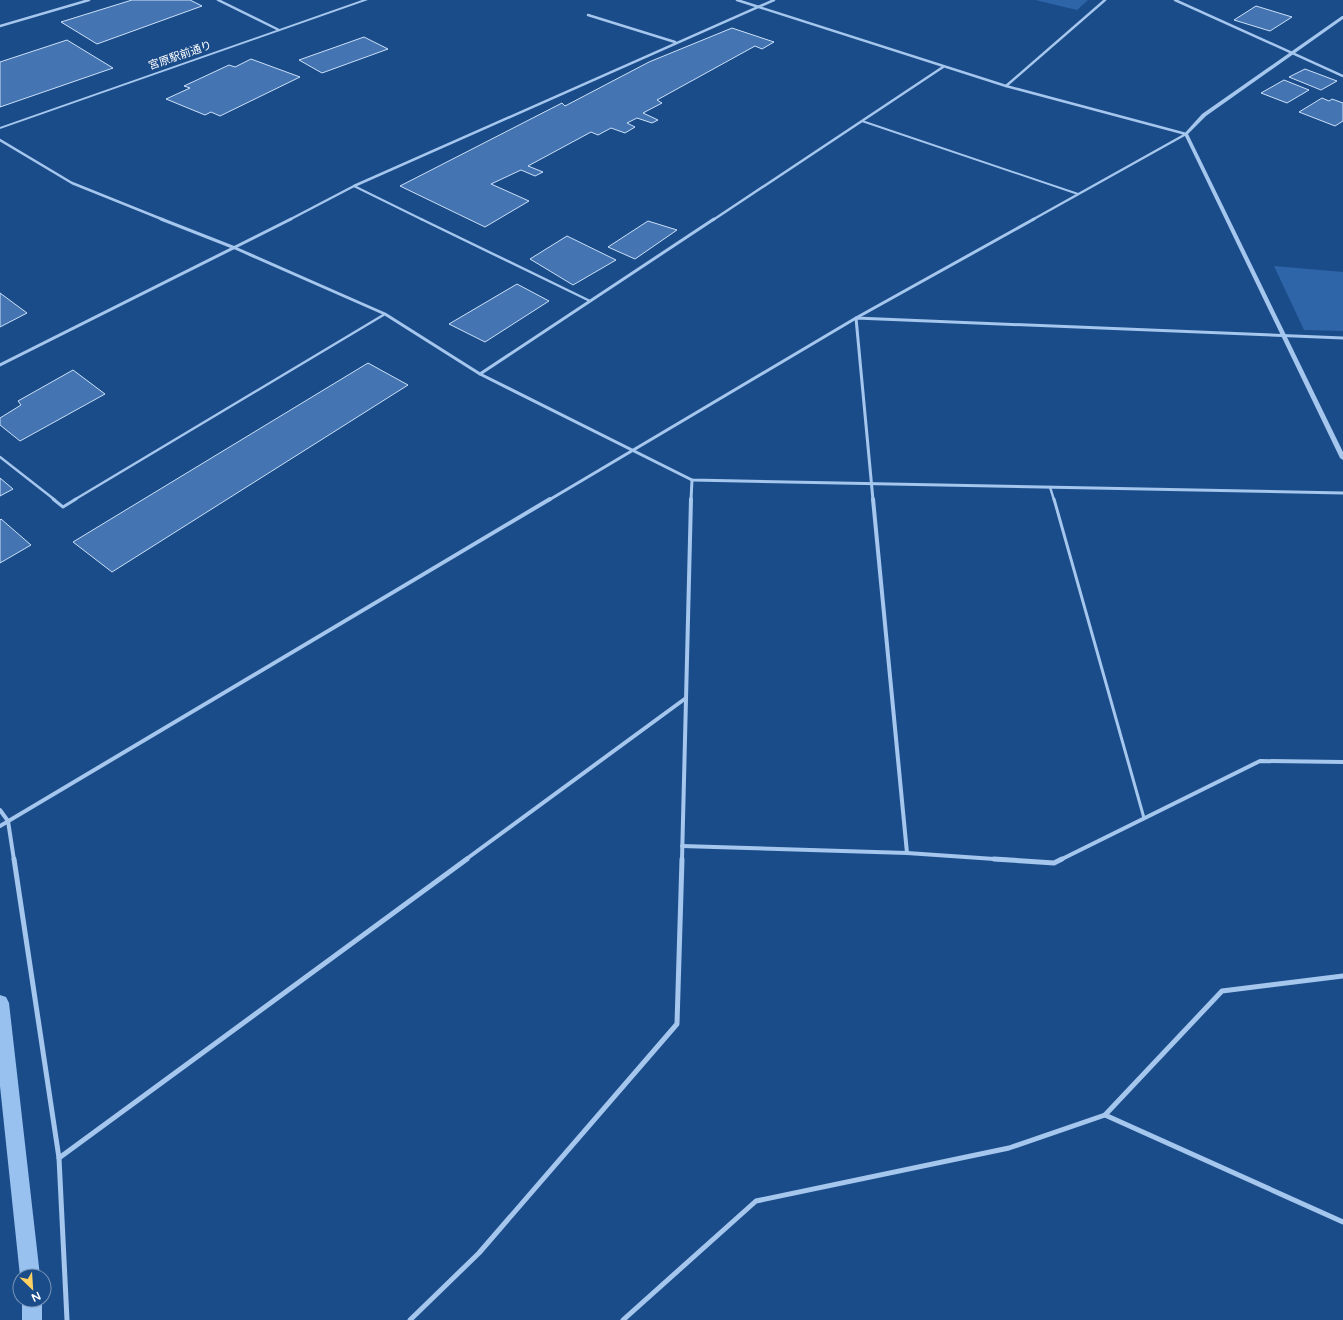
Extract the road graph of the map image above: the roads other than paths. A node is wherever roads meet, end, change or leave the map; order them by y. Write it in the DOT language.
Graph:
graph roads {
  1 [pos="89,0"];
  2 [pos="218,0"];
  3 [pos="366,0"];
  4 [pos="737,0"];
  5 [pos="774,0"];
  6 [pos="1105,0"];
  7 [pos="1175,0"];
  8 [pos="758,6"];
  9 [pos="588,15"];
  10 [pos="1343,17"];
  11 [pos="0,26"];
  12 [pos="279,30"];
  13 [pos="675,43"];
  14 [pos="1292,54"];
  15 [pos="943,67"];
  16 [pos="1343,76"];
  17 [pos="1006,86"];
  18 [pos="862,121"];
  19 [pos="0,128"];
  20 [pos="1186,134"];
  21 [pos="0,140"];
  22 [pos="354,186"];
  23 [pos="1078,194"];
  24 [pos="235,248"];
  25 [pos="590,301"];
  26 [pos="385,314"];
  27 [pos="856,318"];
  28 [pos="1283,336"];
  29 [pos="1343,338"];
  30 [pos="0,364"];
  31 [pos="480,374"];
  32 [pos="634,450"];
  33 [pos="0,457"];
  34 [pos="1343,458"];
  35 [pos="692,480"];
  36 [pos="871,484"];
  37 [pos="1050,487"];
  38 [pos="1343,493"];
  39 [pos="686,698"];
  40 [pos="1343,762"];
  41 [pos="0,810"];
  42 [pos="1144,818"];
  43 [pos="4,823"];
  44 [pos="682,846"];
  45 [pos="907,853"];
  46 [pos="1343,976"];
  47 [pos="1105,1115"];
  48 [pos="60,1158"];
  49 [pos="1343,1222"];
  50 [pos="67,1320"];
  51 [pos="410,1320"];
  52 [pos="623,1320"];
  1 -- 11 [label="street"];
  2 -- 12 [label="street"];
  3 -- 12 [label="street, 宮原駅前通り"];
  4 -- 8 [label="street"];
  5 -- 8 [label="street"];
  6 -- 17 [label="street"];
  7 -- 14 [label="street"];
  8 -- 13 [label="street"];
  8 -- 15 [label="street"];
  9 -- 13 [label="street"];
  10 -- 14 [label="street"];
  12 -- 19 [label="street, 宮原駅前通り"];
  13 -- 22 [label="street"];
  14 -- 16 [label="street"];
  14 -- 20 [label="street"];
  15 -- 17 [label="street"];
  15 -- 18 [label="street"];
  17 -- 20 [label="street"];
  18 -- 23 [label="lane"];
  18 -- 25 [label="street"];
  20 -- 23 [label="street"];
  20 -- 28 [label="street"];
  21 -- 24 [label="street"];
  22 -- 24 [label="street"];
  22 -- 25 [label="lane"];
  23 -- 27 [label="street"];
  24 -- 26 [label="street"];
  24 -- 30 [label="street"];
  25 -- 31 [label="street"];
  26 -- 31 [label="street"];
  26 -- 33 [label="lane"];
  27 -- 28 [label="street"];
  27 -- 32 [label="street"];
  27 -- 36 [label="street"];
  28 -- 29 [label="street"];
  28 -- 34 [label="street"];
  31 -- 32 [label="street"];
  32 -- 35 [label="street"];
  32 -- 43 [label="street"];
  35 -- 36 [label="street"];
  35 -- 39 [label="street"];
  36 -- 37 [label="street"];
  36 -- 45 [label="street"];
  37 -- 38 [label="street"];
  37 -- 42 [label="lane"];
  39 -- 44 [label="street"];
  39 -- 48 [label="street"];
  40 -- 42 [label="street"];
  41 -- 43 [label="street"];
  42 -- 45 [label="street"];
  43 -- 48 [label="street"];
  44 -- 45 [label="street"];
  44 -- 51 [label="street"];
  46 -- 47 [label="street"];
  47 -- 49 [label="street"];
  47 -- 52 [label="street"];
  48 -- 50 [label="street"];
}
